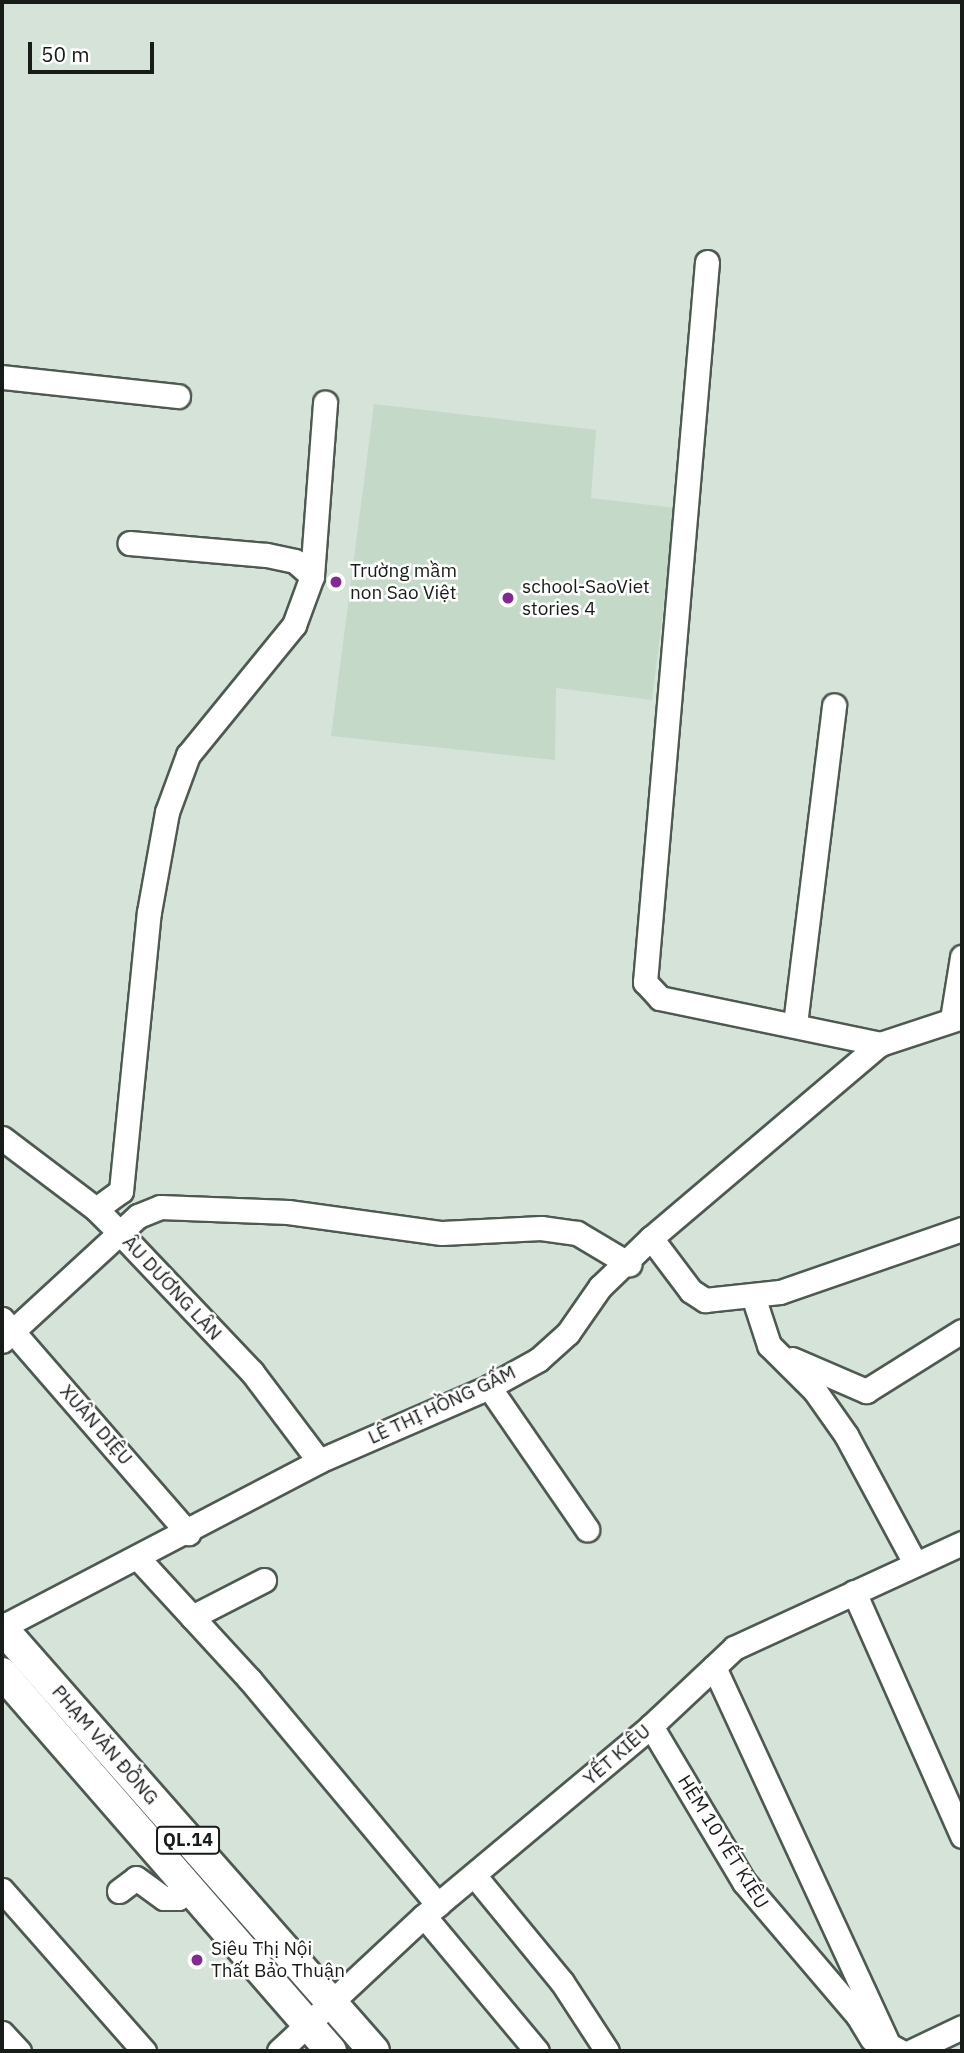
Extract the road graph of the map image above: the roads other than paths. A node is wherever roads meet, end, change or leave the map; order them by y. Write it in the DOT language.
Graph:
graph roads {
  1 [pos="707,262"];
  2 [pos="2,377"];
  3 [pos="178,396"];
  4 [pos="325,402"];
  5 [pos="130,543"];
  6 [pos="312,576"];
  7 [pos="834,705"];
  8 [pos="962,957"];
  9 [pos="957,1018"];
  10 [pos="795,1024"];
  11 [pos="880,1044"];
  12 [pos="2,1138"];
  13 [pos="96,1209"];
  14 [pos="962,1229"];
  15 [pos="120,1233"];
  16 [pos="651,1238"];
  17 [pos="629,1264"];
  18 [pos="753,1296"];
  19 [pos="6,1330"];
  20 [pos="962,1333"];
  21 [pos="779,1353"];
  22 [pos="489,1387"];
  23 [pos="319,1461"];
  24 [pos="587,1529"];
  25 [pos="188,1533"];
  26 [pos="962,1543"];
  27 [pos="137,1557"];
  28 [pos="915,1563"];
  29 [pos="264,1580"];
  30 [pos="854,1592"];
  31 [pos="192,1617"];
  32 [pos="2,1627"];
  33 [pos="714,1667"];
  34 [pos="2,1673"];
  35 [pos="651,1726"];
  36 [pos="962,1836"];
  37 [pos="474,1875"];
  38 [pos="186,1886"];
  39 [pos="2,1891"];
  40 [pos="119,1891"];
  41 [pos="431,1910"];
  42 [pos="333,2004"];
  43 [pos="307,2024"];
  44 [pos="962,2027"];
  45 [pos="2,2034"];
  46 [pos="890,2050"];
  47 [pos="19,2051"];
  48 [pos="144,2051"];
  49 [pos="279,2051"];
  50 [pos="331,2051"];
  51 [pos="374,2051"];
  52 [pos="537,2051"];
  53 [pos="607,2051"];
  54 [pos="912,2051"];
  1 -- 10 [label="street"];
  2 -- 3 [label="street"];
  4 -- 6 [label="street"];
  5 -- 6 [label="street"];
  6 -- 13 [label="street"];
  7 -- 10 [label="street"];
  8 -- 9 [label="street"];
  9 -- 11 [label="street, LÊ THỊ HỒNG GẤM"];
  10 -- 11 [label="street"];
  11 -- 16 [label="street, LÊ THỊ HỒNG GẤM"];
  12 -- 13 [label="street, ÂU DƯƠNG LÂN"];
  13 -- 15 [label="street, ÂU DƯƠNG LÂN"];
  14 -- 18 [label="street"];
  15 -- 17 [label="street"];
  15 -- 19 [label="street"];
  15 -- 23 [label="street, ÂU DƯƠNG LÂN"];
  16 -- 17 [label="street, LÊ THỊ HỒNG GẤM"];
  16 -- 18 [label="street"];
  17 -- 22 [label="street, LÊ THỊ HỒNG GẤM"];
  18 -- 21 [label="street"];
  19 -- 25 [label="street, XUÂN DIỆU"];
  20 -- 21 [label="street"];
  21 -- 28 [label="street"];
  22 -- 23 [label="street, LÊ THỊ HỒNG GẤM"];
  22 -- 24 [label="street"];
  23 -- 25 [label="street, LÊ THỊ HỒNG GẤM"];
  25 -- 27 [label="street, LÊ THỊ HỒNG GẤM"];
  26 -- 28 [label="street, YẾT KIÊU"];
  27 -- 31 [label="street"];
  27 -- 32 [label="street, LÊ THỊ HỒNG GẤM"];
  28 -- 30 [label="street, YẾT KIÊU"];
  29 -- 31 [label="street"];
  30 -- 33 [label="street, YẾT KIÊU"];
  30 -- 36 [label="street"];
  31 -- 41 [label="street"];
  32 -- 42 [label="main road, PHẠM VĂN ĐỒNG / QL.14"];
  33 -- 35 [label="street, YẾT KIÊU"];
  33 -- 46 [label="street"];
  34 -- 38 [label="main road, PHẠM VĂN ĐỒNG / QL.14"];
  35 -- 37 [label="street, YẾT KIÊU"];
  35 -- 46 [label="street, HẺM 10 YẾT KIÊU"];
  37 -- 41 [label="street, YẾT KIÊU"];
  37 -- 53 [label="street"];
  38 -- 40 [label="street"];
  38 -- 43 [label="main road, PHẠM VĂN ĐỒNG / QL.14"];
  39 -- 48 [label="street"];
  41 -- 42 [label="street, YẾT KIÊU"];
  41 -- 52 [label="street"];
  42 -- 43 [label="street, YẾT KIÊU"];
  42 -- 51 [label="main road, PHẠM VĂN ĐỒNG / QL.14"];
  43 -- 49 [label="street, YẾT KIÊU"];
  43 -- 50 [label="main road, PHẠM VĂN ĐỒNG / QL.14"];
  44 -- 54 [label="street"];
  45 -- 47 [label="street"];
}
